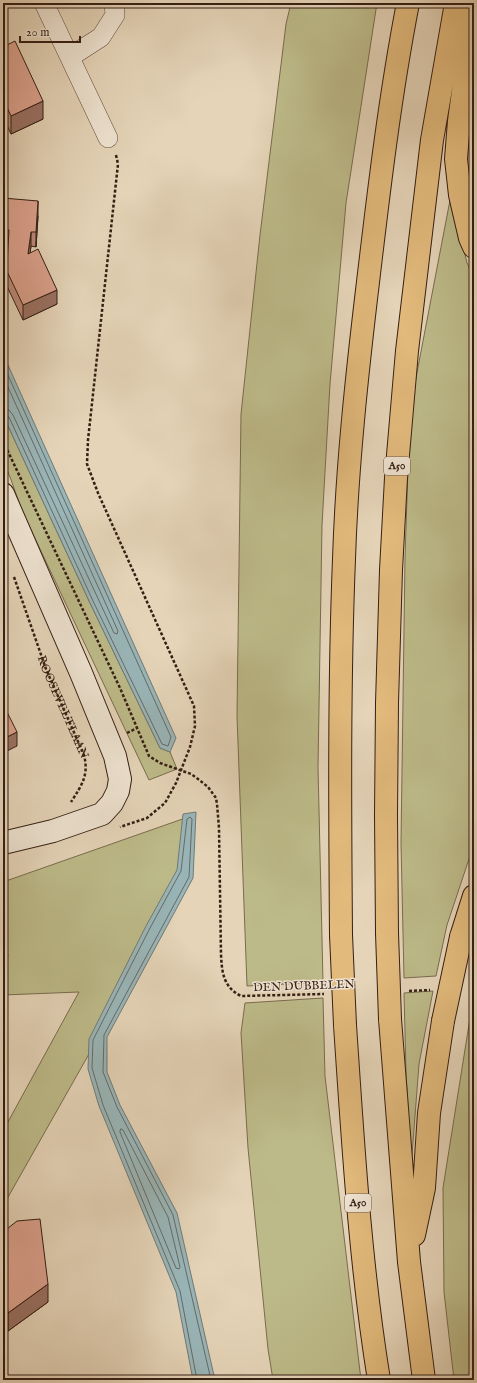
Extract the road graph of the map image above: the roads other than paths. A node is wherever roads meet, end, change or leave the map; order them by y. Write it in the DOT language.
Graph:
graph roads {
  1 [pos="44,3"];
  2 [pos="114,3"];
  3 [pos="408,3"];
  4 [pos="456,3"];
  5 [pos="474,11"];
  6 [pos="70,57"];
  7 [pos="108,138"];
  8 [pos="474,247"];
  9 [pos="3,494"];
  10 [pos="3,843"];
  11 [pos="474,896"];
  12 [pos="409,1262"];
  13 [pos="379,1380"];
  14 [pos="424,1380"];
  1 -- 6 [label="street"];
  2 -- 6 [label="street"];
  3 -- 13 [label="highway, A50, bridge"];
  4 -- 12 [label="highway, A50, bridge"];
  5 -- 8 [label="highway"];
  6 -- 7 [label="street"];
  9 -- 10 [label="street"];
  11 -- 12 [label="highway, A50, bridge"];
  12 -- 14 [label="highway, A50"];
}
